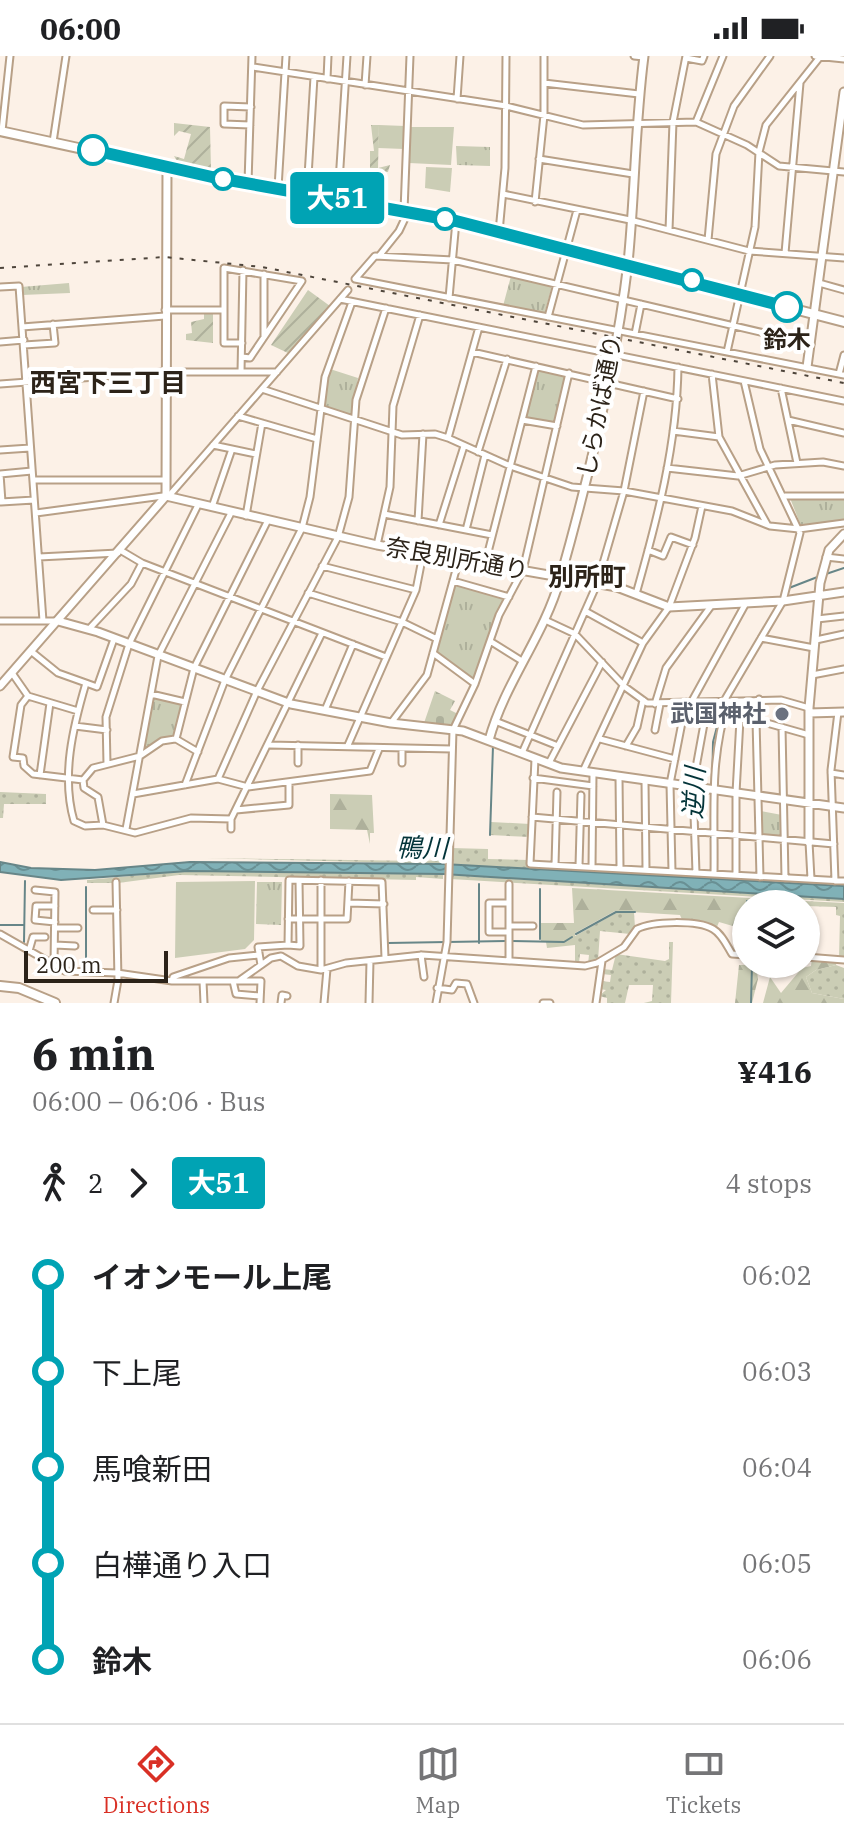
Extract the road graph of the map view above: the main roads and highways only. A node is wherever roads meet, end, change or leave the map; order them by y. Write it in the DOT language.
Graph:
graph roads {
  1 [pos="1,131"];
  2 [pos="844,322"];
  3 [pos="0,986"];
  4 [pos="55,1003"];
  1 -- 2 [label="main road"];
  3 -- 4 [label="main road"];
}
